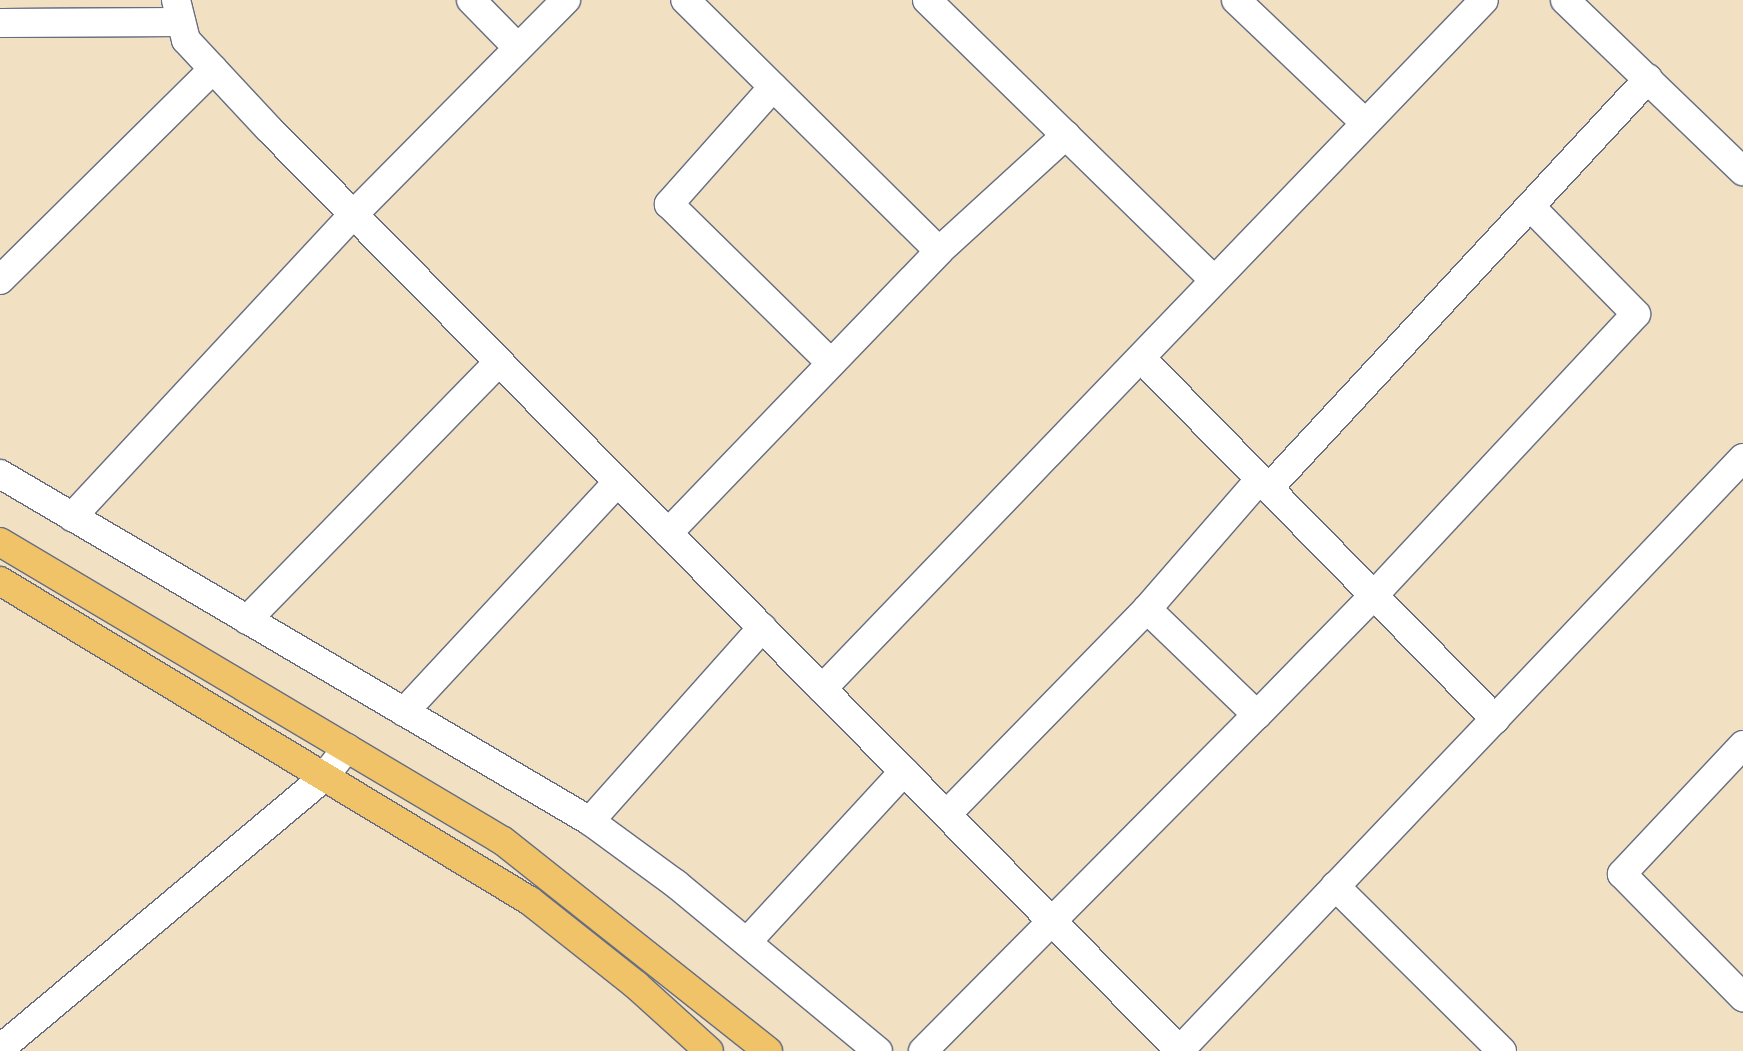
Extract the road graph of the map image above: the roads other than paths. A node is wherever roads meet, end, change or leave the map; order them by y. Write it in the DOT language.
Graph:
graph roads {
  1 [pos="471,0"];
  2 [pos="566,0"];
  3 [pos="685,0"];
  4 [pos="928,0"];
  5 [pos="1236,0"];
  6 [pos="1484,0"];
  7 [pos="1565,0"];
  8 [pos="179,11"];
  9 [pos="0,23"];
  10 [pos="518,48"];
  11 [pos="212,69"];
  12 [pos="1648,79"];
  13 [pos="773,87"];
  14 [pos="1366,123"];
  15 [pos="1066,135"];
  16 [pos="1743,171"];
  17 [pos="1530,206"];
  18 [pos="353,215"];
  19 [pos="938,251"];
  20 [pos="0,280"];
  21 [pos="1214,280"];
  22 [pos="1141,358"];
  23 [pos="499,362"];
  24 [pos="831,363"];
  25 [pos="1743,458"];
  26 [pos="0,474"];
  27 [pos="618,482"];
  28 [pos="1264,484"];
  29 [pos="72,517"];
  30 [pos="668,533"];
  31 [pos="0,542"];
  32 [pos="0,581"];
  33 [pos="1374,596"];
  34 [pos="1147,609"];
  35 [pos="248,620"];
  36 [pos="762,628"];
  37 [pos="822,689"];
  38 [pos="404,712"];
  39 [pos="1257,715"];
  40 [pos="1495,719"];
  41 [pos="1743,745"];
  42 [pos="347,748"];
  43 [pos="904,771"];
  44 [pos="324,777"];
  45 [pos="947,814"];
  46 [pos="590,820"];
  47 [pos="1335,886"];
  48 [pos="1054,923"];
  49 [pos="747,942"];
  50 [pos="1743,997"];
  51 [pos="0,1048"];
  52 [pos="709,1051"];
  53 [pos="768,1051"];
  54 [pos="878,1051"];
  55 [pos="923,1051"];
  56 [pos="1180,1051"];
  57 [pos="1502,1051"];
  1 -- 10 [label="street"];
  2 -- 10 [label="street"];
  3 -- 13 [label="street"];
  4 -- 15 [label="street"];
  5 -- 14 [label="street"];
  6 -- 14 [label="street"];
  7 -- 12 [label="street"];
  8 -- 9 [label="street"];
  8 -- 11 [label="street"];
  10 -- 18 [label="street"];
  11 -- 18 [label="street"];
  11 -- 20 [label="street"];
  12 -- 16 [label="street"];
  12 -- 17 [label="street"];
  13 -- 19 [label="street"];
  13 -- 24 [label="street"];
  14 -- 21 [label="street"];
  15 -- 19 [label="street"];
  15 -- 21 [label="street"];
  17 -- 28 [label="street"];
  17 -- 33 [label="street"];
  18 -- 23 [label="street"];
  18 -- 29 [label="street"];
  19 -- 24 [label="street"];
  21 -- 22 [label="street"];
  22 -- 28 [label="street"];
  22 -- 37 [label="street"];
  23 -- 27 [label="street"];
  23 -- 35 [label="street"];
  24 -- 30 [label="street"];
  25 -- 40 [label="street"];
  26 -- 29 [label="street"];
  27 -- 30 [label="street"];
  27 -- 38 [label="street"];
  28 -- 33 [label="street"];
  28 -- 34 [label="street"];
  29 -- 35 [label="street"];
  30 -- 36 [label="street"];
  31 -- 42 [label="main road"];
  32 -- 44 [label="main road"];
  33 -- 39 [label="street"];
  33 -- 40 [label="street"];
  34 -- 39 [label="street"];
  34 -- 45 [label="street"];
  35 -- 38 [label="street"];
  36 -- 37 [label="street"];
  36 -- 46 [label="street"];
  37 -- 43 [label="street"];
  38 -- 46 [label="street"];
  39 -- 48 [label="street"];
  40 -- 47 [label="street"];
  41 -- 50 [label="street"];
  42 -- 44 [label="street"];
  42 -- 53 [label="main road"];
  43 -- 45 [label="street"];
  43 -- 49 [label="street"];
  44 -- 51 [label="street"];
  44 -- 52 [label="main road"];
  45 -- 48 [label="street"];
  46 -- 49 [label="street"];
  47 -- 56 [label="street"];
  47 -- 57 [label="street"];
  48 -- 55 [label="street"];
  48 -- 56 [label="street"];
  49 -- 54 [label="street"];
}
